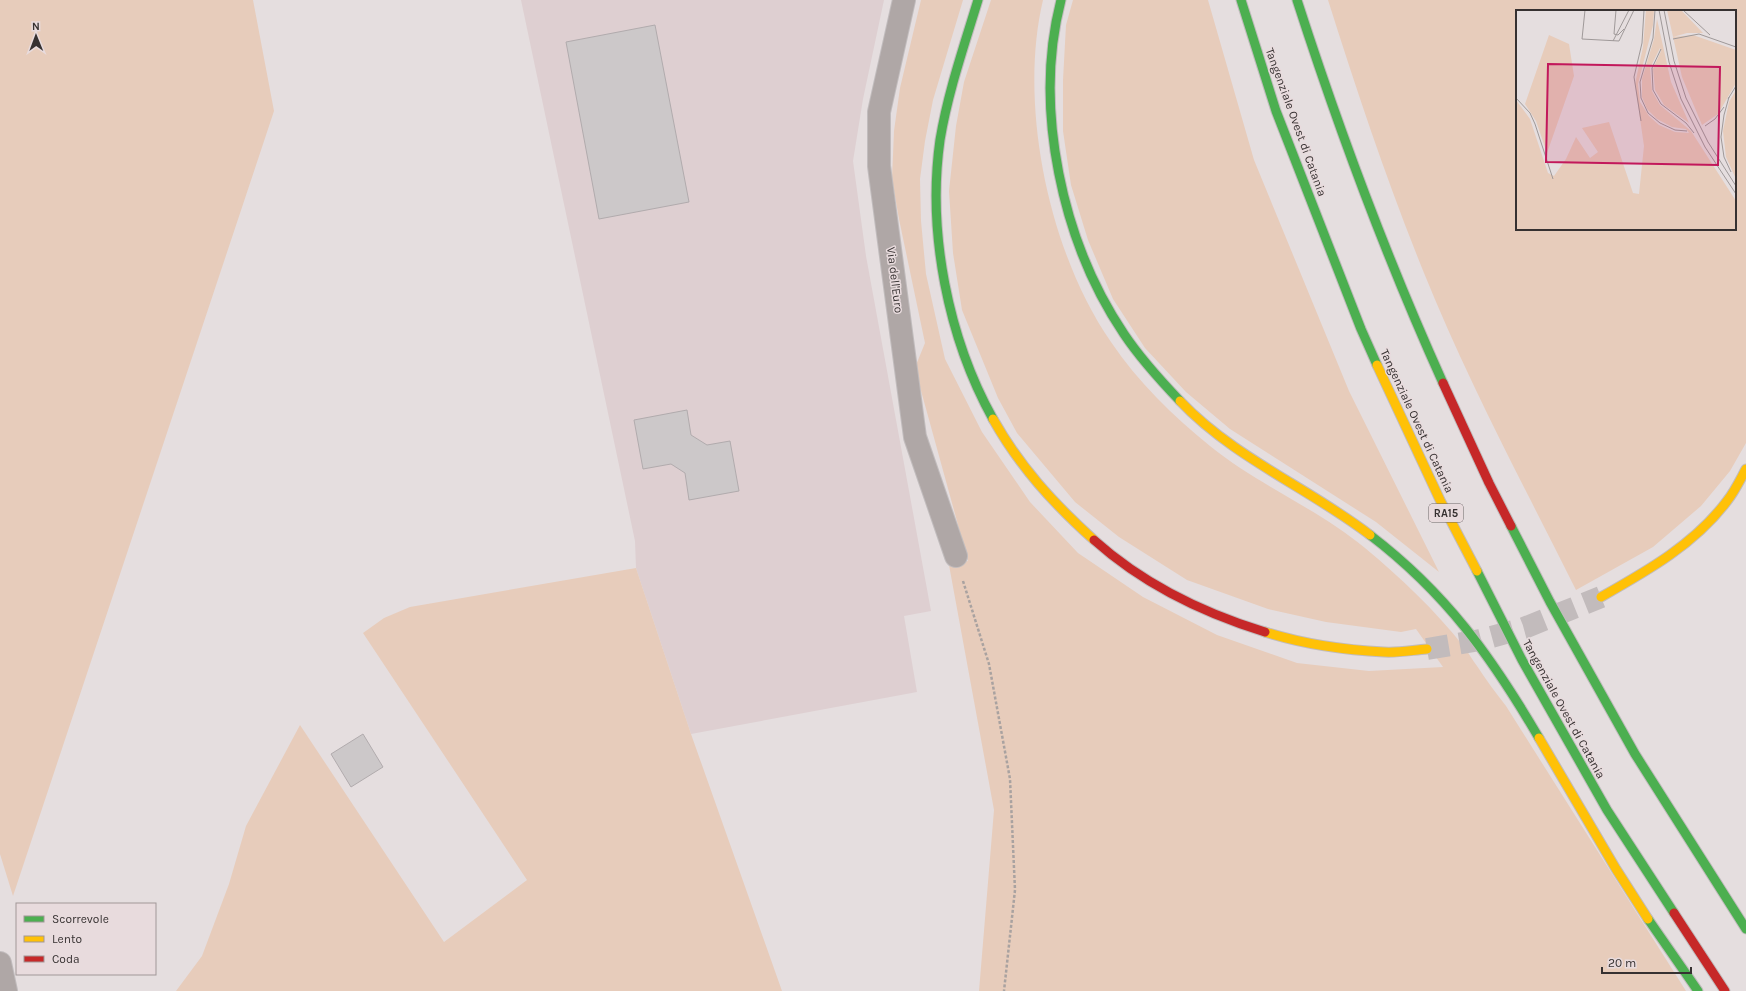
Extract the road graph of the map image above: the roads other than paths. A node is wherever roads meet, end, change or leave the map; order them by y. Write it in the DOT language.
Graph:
graph roads {
  1 [pos="904,0"];
  2 [pos="978,0"];
  3 [pos="1061,0"];
  4 [pos="1241,0"];
  5 [pos="1297,0"];
  6 [pos="1746,470"];
  7 [pos="956,556"];
  8 [pos="1601,597"];
  9 [pos="1427,649"];
  10 [pos="1746,929"];
  11 [pos="0,963"];
  12 [pos="6,991"];
  13 [pos="1698,991"];
  14 [pos="1725,991"];
  1 -- 7 [label="street, Via dell'Euro"];
  2 -- 9 [label="highway"];
  3 -- 13 [label="highway"];
  4 -- 14 [label="highway, Tangenziale Ovest di Catania / RA15"];
  5 -- 10 [label="highway"];
  6 -- 8 [label="highway"];
  11 -- 12 [label="street"];
}
